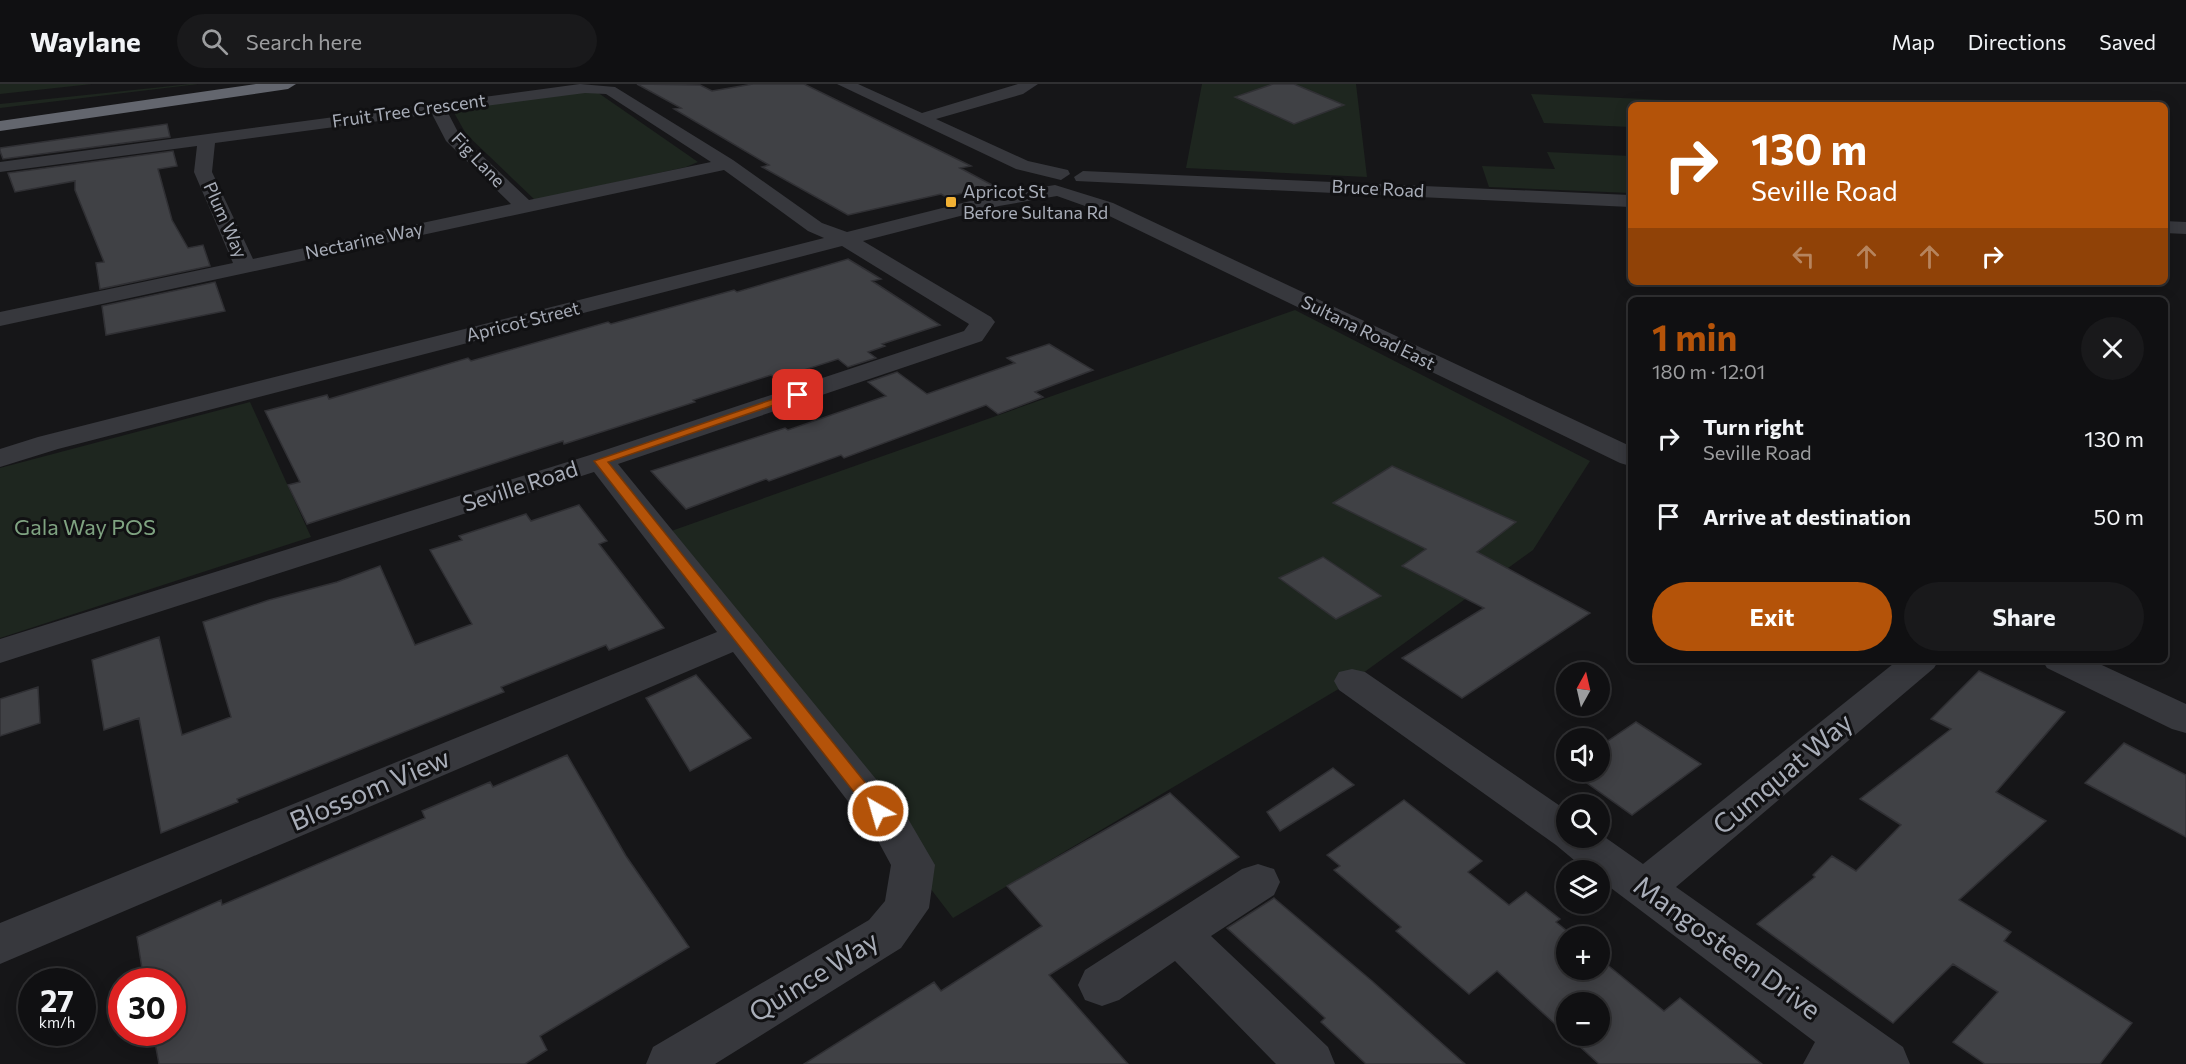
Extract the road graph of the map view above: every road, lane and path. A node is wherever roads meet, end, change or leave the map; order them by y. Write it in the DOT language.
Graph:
graph roads {
  1 [pos="212,84"];
  2 [pos="284,84"];
  3 [pos="288,84"];
  4 [pos="845,84"];
  5 [pos="1030,84"];
  6 [pos="437,108"];
  7 [pos="0,111"];
  8 [pos="922,118"];
  9 [pos="0,119"];
  10 [pos="0,126"];
  11 [pos="207,138"];
  12 [pos="727,164"];
  13 [pos="0,167"];
  14 [pos="1085,183"];
  15 [pos="1051,184"];
  16 [pos="1628,201"];
  17 [pos="525,207"];
  18 [pos="1106,207"];
  19 [pos="2168,227"];
  20 [pos="2186,228"];
  21 [pos="847,240"];
  22 [pos="245,267"];
  23 [pos="0,319"];
  24 [pos="48,442"];
  25 [pos="0,450"];
  26 [pos="1628,456"];
  27 [pos="0,458"];
  28 [pos="600,461"];
  29 [pos="740,636"];
  30 [pos="0,651"];
  31 [pos="1917,663"];
  32 [pos="2066,663"];
  33 [pos="1352,681"];
  34 [pos="2186,720"];
  35 [pos="1556,825"];
  36 [pos="1590,848"];
  37 [pos="1258,882"];
  38 [pos="1645,887"];
  39 [pos="1179,934"];
  40 [pos="0,944"];
  41 [pos="1102,985"];
  42 [pos="1855,1056"];
  43 [pos="671,1064"];
  44 [pos="1310,1064"];
  1 -- 7 [label="highway"];
  2 -- 9 [label="highway"];
  3 -- 10 [label="highway"];
  4 -- 8 [label="street, Sultana Road East"];
  5 -- 8 [label="street"];
  6 -- 11 [label="street, Fruit Tree Crescent"];
  6 -- 12 [label="street, Fruit Tree Crescent"];
  6 -- 17 [label="street, Fig Lane"];
  8 -- 15 [label="street, Sultana Road East"];
  11 -- 13 [label="street, Fruit Tree Crescent"];
  11 -- 22 [label="street, Plum Way"];
  12 -- 17 [label="street, Nectarine Way"];
  12 -- 21 [label="street, Fruit Tree Crescent"];
  14 -- 15 [label="street"];
  14 -- 16 [label="street, Bruce Road"];
  14 -- 18 [label="street, Sultana Road East"];
  15 -- 18 [label="street, Sultana Road East"];
  15 -- 21 [label="street, Apricot Street"];
  17 -- 22 [label="street, Nectarine Way"];
  18 -- 26 [label="street, Sultana Road East"];
  19 -- 20 [label="street"];
  21 -- 24 [label="street, Apricot Street"];
  21 -- 28 [label="street, Seville Road"];
  22 -- 23 [label="street, Nectarine Way"];
  24 -- 25 [label="street, Apricot Street"];
  24 -- 27 [label="street, Apricot Street"];
  28 -- 29 [label="street, Quince Way"];
  28 -- 30 [label="street, Seville Road"];
  29 -- 40 [label="street, Blossom View"];
  29 -- 43 [label="street, Quince Way"];
  31 -- 38 [label="street, Cumquat Way"];
  32 -- 34 [label="street"];
  33 -- 35 [label="street"];
  36 -- 38 [label="street, Mangosteen Drive"];
  37 -- 39 [label="street"];
  38 -- 42 [label="street, Mangosteen Drive"];
  39 -- 41 [label="street"];
  39 -- 44 [label="street"];
}
